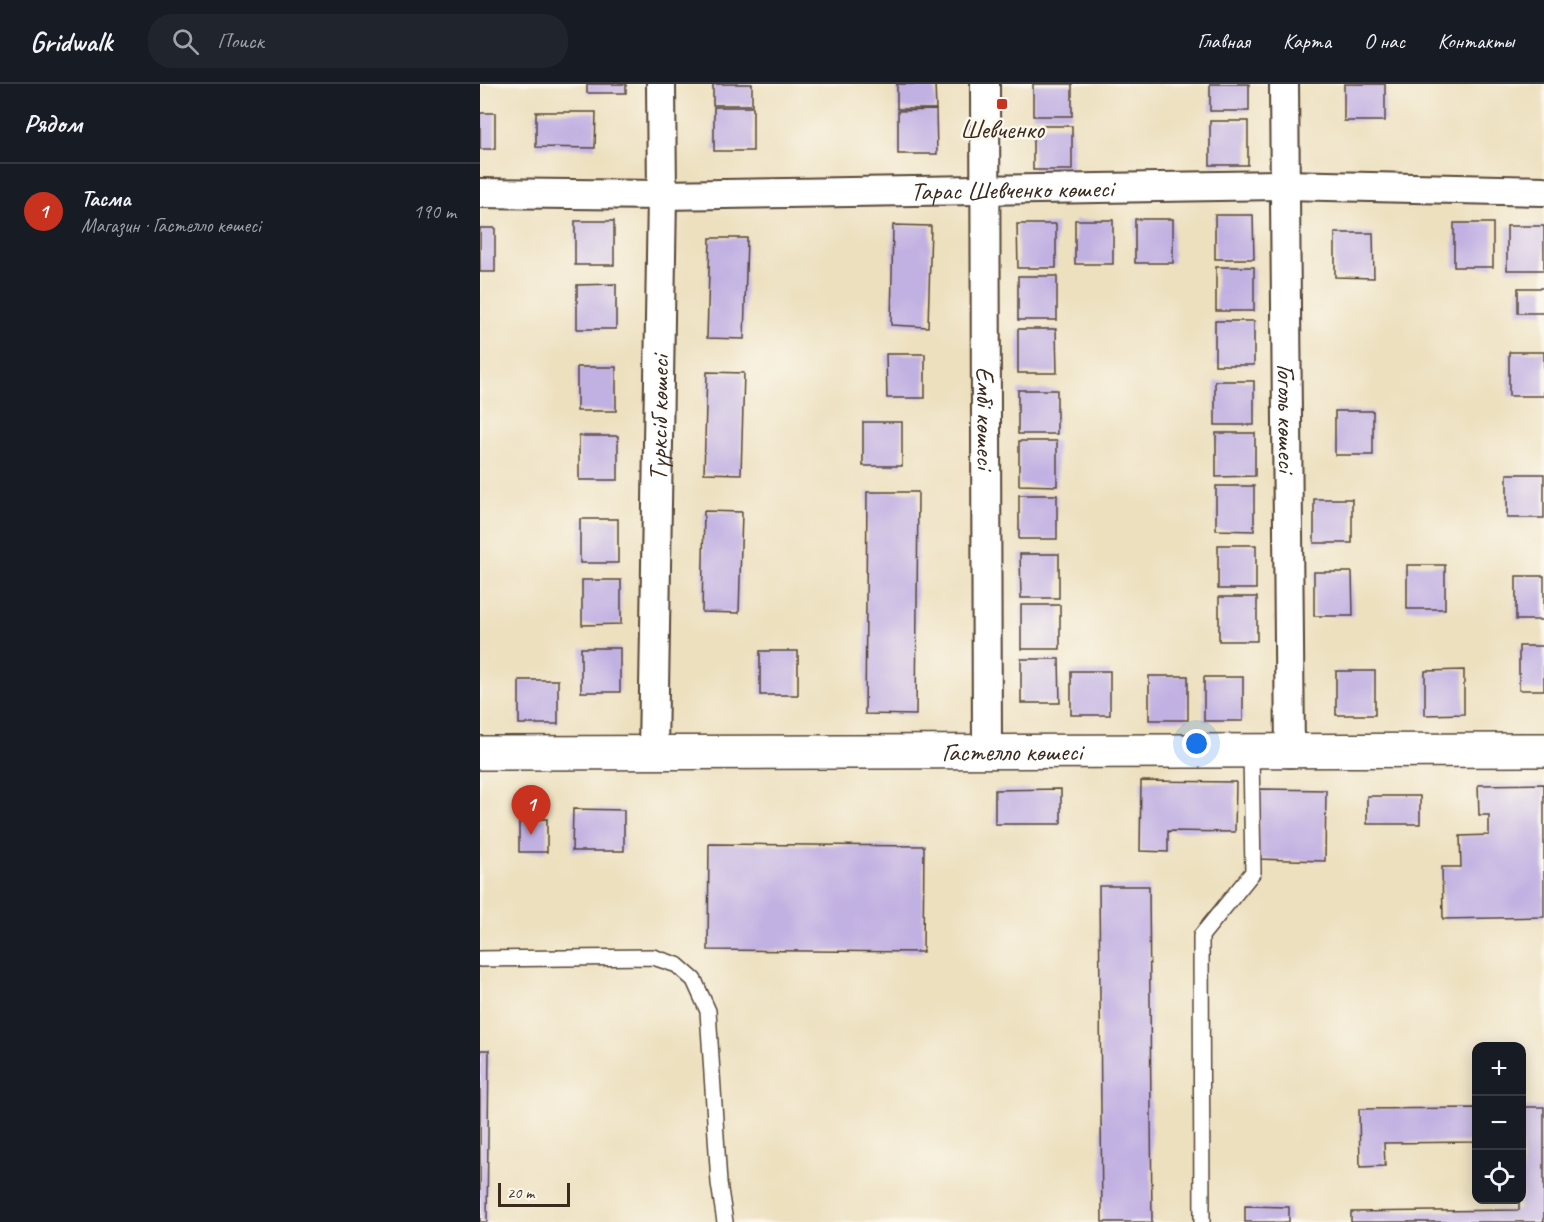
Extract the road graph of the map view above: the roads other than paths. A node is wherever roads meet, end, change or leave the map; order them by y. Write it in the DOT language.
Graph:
graph roads {
  1 [pos="661,84"];
  2 [pos="985,84"];
  3 [pos="1284,84"];
  4 [pos="1284,185"];
  5 [pos="987,189"];
  6 [pos="1544,191"];
  7 [pos="480,193"];
  8 [pos="662,195"];
  9 [pos="1544,750"];
  10 [pos="653,752"];
  11 [pos="480,753"];
  12 [pos="987,753"];
  13 [pos="1251,753"];
  14 [pos="1290,753"];
  15 [pos="480,959"];
  16 [pos="725,1222"];
  17 [pos="1202,1222"];
  1 -- 8 [label="street, Түрксіб көшесі"];
  2 -- 5 [label="street, Ембі көшесі"];
  3 -- 4 [label="street, Гоголь көшесі"];
  4 -- 5 [label="street, Тарас Шевченко көшесі"];
  4 -- 6 [label="street, Тарас Шевченко көшесі"];
  4 -- 14 [label="street, Гоголь көшесі"];
  5 -- 8 [label="street, Тарас Шевченко көшесі"];
  5 -- 12 [label="street, Ембі көшесі"];
  7 -- 8 [label="street, Тарас Шевченко көшесі"];
  8 -- 10 [label="street, Түрксіб көшесі"];
  9 -- 14 [label="street, Гастелло көшесі"];
  10 -- 11 [label="street, Гастелло көшесі"];
  10 -- 12 [label="street, Гастелло көшесі"];
  12 -- 13 [label="street, Гастелло көшесі"];
  13 -- 14 [label="street, Гастелло көшесі"];
  13 -- 17 [label="lane"];
  15 -- 16 [label="lane"];
}
